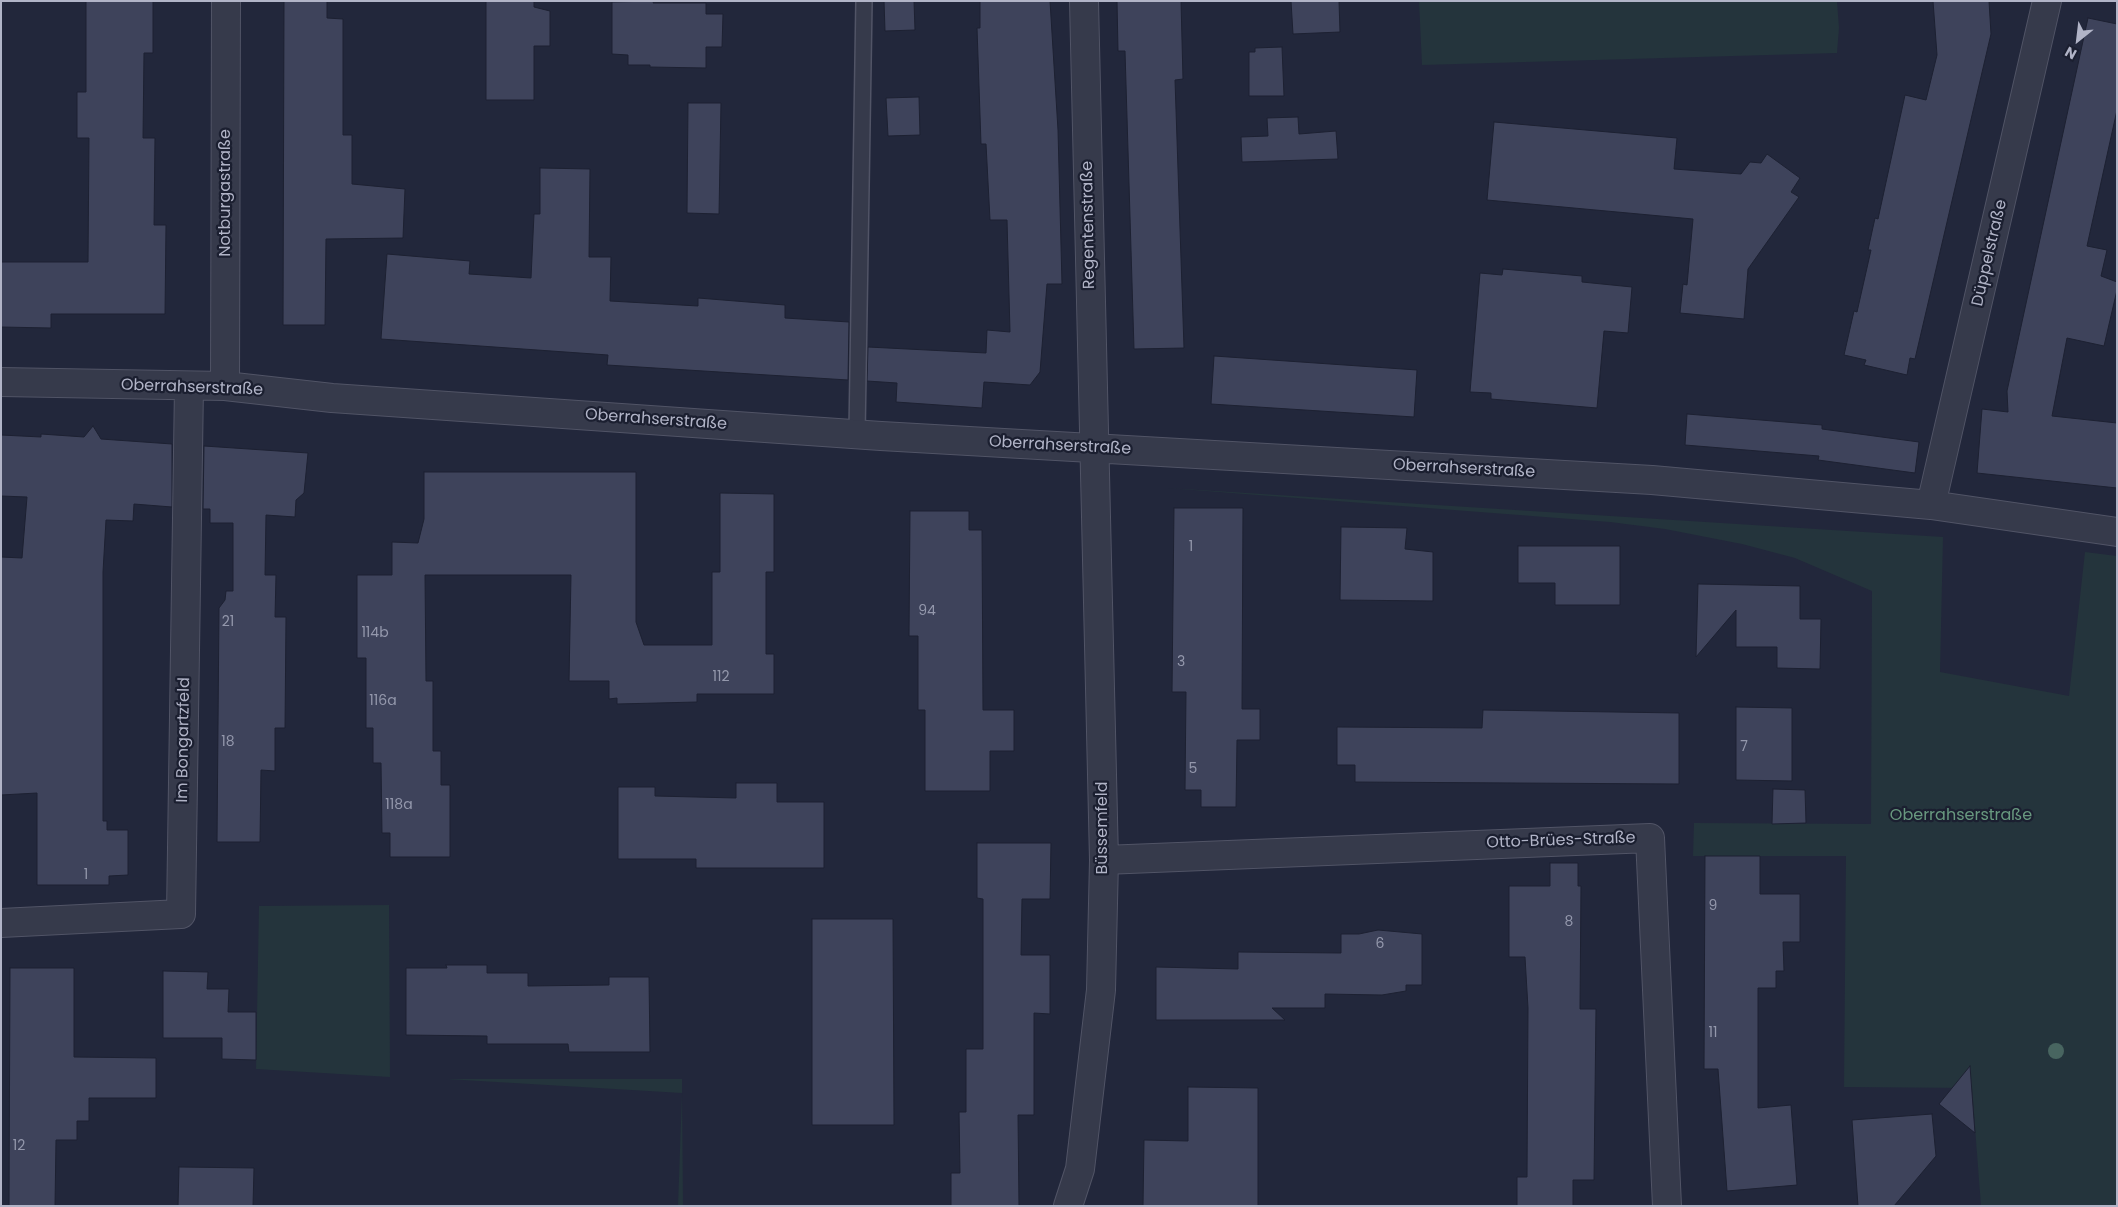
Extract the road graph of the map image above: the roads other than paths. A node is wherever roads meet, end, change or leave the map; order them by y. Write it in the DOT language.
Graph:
graph roads {
  1 [pos="226,1"];
  2 [pos="864,1"];
  3 [pos="1084,1"];
  4 [pos="2047,1"];
  5 [pos="1,382"];
  6 [pos="189,386"];
  7 [pos="225,386"];
  8 [pos="857,433"];
  9 [pos="1095,448"];
  10 [pos="1931,505"];
  11 [pos="2117,532"];
  12 [pos="1104,860"];
  13 [pos="1,923"];
  14 [pos="1068,1206"];
  15 [pos="1667,1206"];
  1 -- 7 [label="street, Notburgastraße"];
  2 -- 8 [label="lane"];
  3 -- 9 [label="street, Regentenstraße"];
  4 -- 10 [label="street, Düppelstraße"];
  5 -- 6 [label="street, Oberrahserstraße"];
  6 -- 7 [label="street, Oberrahserstraße"];
  6 -- 13 [label="street, Im Bongartzfeld"];
  7 -- 8 [label="street, Oberrahserstraße"];
  8 -- 9 [label="street, Oberrahserstraße"];
  9 -- 10 [label="street, Oberrahserstraße"];
  9 -- 12 [label="street, Büssemfeld"];
  10 -- 11 [label="street, Oberrahserstraße"];
  12 -- 14 [label="street, Büssemfeld"];
  12 -- 15 [label="street, Otto-Brües-Straße"];
}
